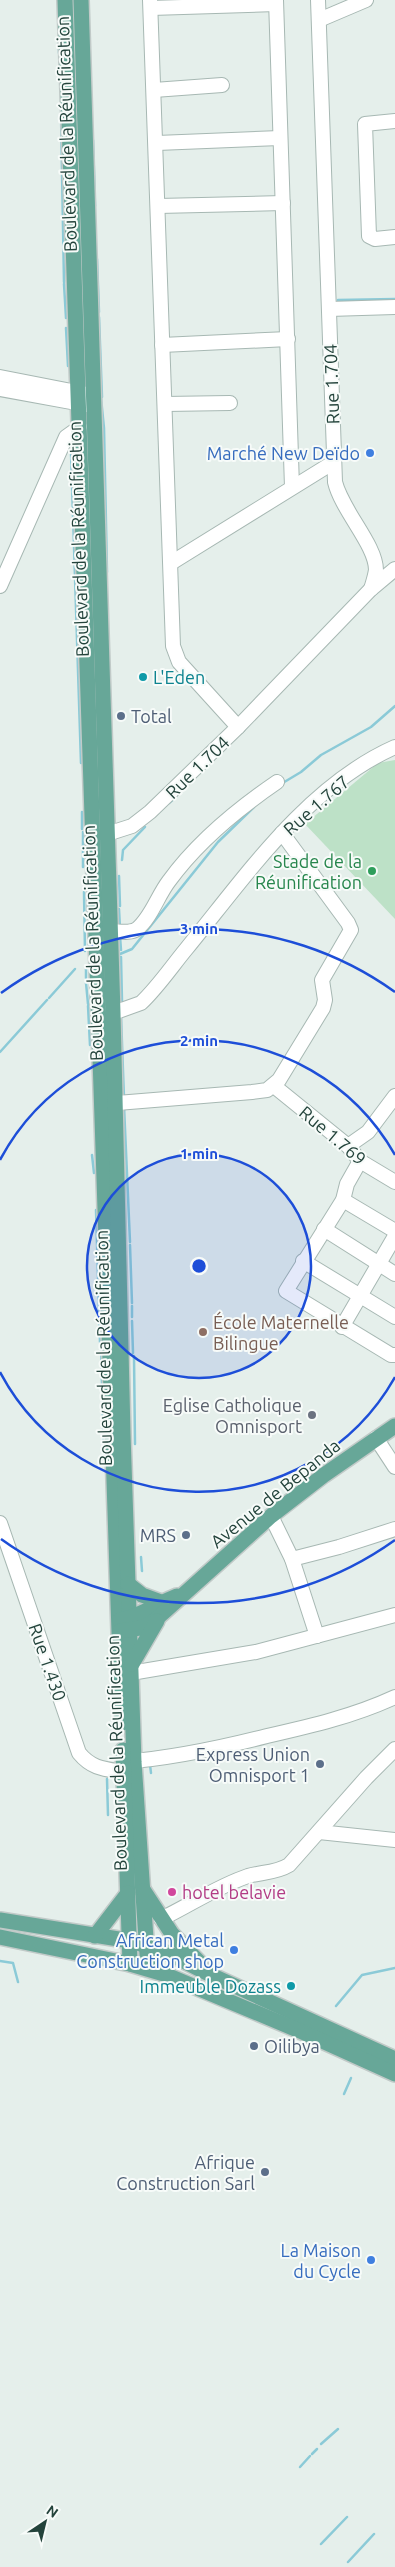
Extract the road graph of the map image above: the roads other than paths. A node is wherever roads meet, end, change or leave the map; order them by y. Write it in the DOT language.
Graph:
graph roads {
  1 [pos="65,0"];
  2 [pos="81,0"];
  3 [pos="318,0"];
  4 [pos="366,0"];
  5 [pos="276,2"];
  6 [pos="150,4"];
  7 [pos="318,20"];
  8 [pos="222,85"];
  9 [pos="154,90"];
  10 [pos="395,121"];
  11 [pos="280,138"];
  12 [pos="157,143"];
  13 [pos="283,204"];
  14 [pos="158,206"];
  15 [pos="395,237"];
  16 [pos="395,307"];
  17 [pos="328,309"];
  18 [pos="288,339"];
  19 [pos="162,345"];
  20 [pos="0,377"];
  21 [pos="0,389"];
  22 [pos="86,399"];
  23 [pos="230,403"];
  24 [pos="165,404"];
  25 [pos="80,427"];
  26 [pos="334,462"];
  27 [pos="292,487"];
  28 [pos="171,563"];
  29 [pos="395,569"];
  30 [pos="0,586"];
  31 [pos="371,589"];
  32 [pos="238,727"];
  33 [pos="395,747"];
  34 [pos="277,782"];
  35 [pos="282,833"];
  36 [pos="99,834"];
  37 [pos="110,931"];
  38 [pos="106,1013"];
  39 [pos="274,1086"];
  40 [pos="395,1096"];
  41 [pos="109,1103"];
  42 [pos="348,1146"];
  43 [pos="360,1161"];
  44 [pos="395,1182"];
  45 [pos="343,1200"];
  46 [pos="324,1229"];
  47 [pos="395,1231"];
  48 [pos="395,1236"];
  49 [pos="303,1261"];
  50 [pos="379,1264"];
  51 [pos="395,1274"];
  52 [pos="360,1297"];
  53 [pos="395,1316"];
  54 [pos="342,1327"];
  55 [pos="395,1355"];
  56 [pos="395,1426"];
  57 [pos="376,1438"];
  58 [pos="395,1467"];
  59 [pos="271,1516"];
  60 [pos="0,1523"];
  61 [pos="395,1528"];
  62 [pos="292,1559"];
  63 [pos="128,1584"];
  64 [pos="161,1609"];
  65 [pos="395,1615"];
  66 [pos="124,1625"];
  67 [pos="317,1636"];
  68 [pos="131,1669"];
  69 [pos="395,1696"];
  70 [pos="395,1749"];
  71 [pos="127,1765"];
  72 [pos="319,1832"];
  73 [pos="395,1840"];
  74 [pos="134,1889"];
  75 [pos="162,1919"];
  76 [pos="0,1920"];
  77 [pos="94,1936"];
  78 [pos="0,1937"];
  79 [pos="131,1941"];
  80 [pos="147,1945"];
  81 [pos="130,1964"];
  82 [pos="148,1968"];
  83 [pos="213,1976"];
  84 [pos="303,2024"];
  85 [pos="395,2059"];
  86 [pos="395,2074"];
  1 -- 22 [label="main road"];
  2 -- 22 [label="main road, Boulevard de la Réunification"];
  3 -- 7 [label="street, Rue 1.704"];
  4 -- 7 [label="street"];
  5 -- 6 [label="street"];
  5 -- 11 [label="street"];
  6 -- 9 [label="street"];
  7 -- 17 [label="street, Rue 1.704"];
  8 -- 9 [label="street"];
  9 -- 12 [label="street"];
  10 -- 15 [label="street"];
  11 -- 12 [label="street"];
  11 -- 13 [label="street"];
  12 -- 14 [label="street"];
  13 -- 14 [label="street"];
  13 -- 18 [label="street"];
  14 -- 19 [label="street"];
  16 -- 17 [label="street"];
  17 -- 26 [label="street, Rue 1.704"];
  18 -- 19 [label="street"];
  18 -- 27 [label="street"];
  19 -- 24 [label="street"];
  20 -- 22 [label="street"];
  21 -- 22 [label="street"];
  22 -- 25 [label="main road"];
  22 -- 36 [label="main road, Boulevard de la Réunification"];
  23 -- 24 [label="street"];
  24 -- 28 [label="street"];
  25 -- 30 [label="street"];
  25 -- 36 [label="main road"];
  26 -- 27 [label="street"];
  26 -- 31 [label="street, Rue 1.704"];
  27 -- 28 [label="street"];
  28 -- 32 [label="street"];
  29 -- 31 [label="street"];
  31 -- 32 [label="street, Rue 1.704"];
  32 -- 36 [label="street, Rue 1.704"];
  33 -- 35 [label="street, Rue 1.767"];
  34 -- 37 [label="street"];
  35 -- 38 [label="street, Rue 1.767"];
  35 -- 39 [label="street"];
  36 -- 37 [label="main road, Boulevard de la Réunification"];
  36 -- 38 [label="main road"];
  37 -- 38 [label="main road, Boulevard de la Réunification"];
  38 -- 41 [label="main road, Boulevard de la Réunification"];
  39 -- 41 [label="street"];
  39 -- 42 [label="street, Rue 1.769"];
  40 -- 42 [label="street"];
  41 -- 63 [label="main road, Boulevard de la Réunification"];
  41 -- 66 [label="main road"];
  42 -- 43 [label="street, Rue 1.769"];
  43 -- 44 [label="street, Rue 1.769"];
  43 -- 45 [label="street"];
  45 -- 46 [label="street"];
  45 -- 47 [label="street"];
  46 -- 49 [label="street"];
  46 -- 50 [label="street"];
  48 -- 50 [label="street"];
  49 -- 52 [label="street"];
  49 -- 54 [label="street"];
  50 -- 51 [label="street"];
  50 -- 52 [label="street"];
  52 -- 53 [label="street"];
  52 -- 54 [label="street"];
  54 -- 55 [label="street"];
  56 -- 57 [label="main road, Avenue de Bepanda"];
  57 -- 58 [label="street"];
  57 -- 59 [label="main road, Avenue de Bepanda"];
  59 -- 62 [label="street"];
  59 -- 64 [label="main road, Avenue de Bepanda"];
  60 -- 71 [label="street, Rue 1.430"];
  61 -- 62 [label="street"];
  62 -- 67 [label="street"];
  63 -- 64 [label="main road"];
  63 -- 66 [label="main road, Boulevard de la Réunification"];
  64 -- 66 [label="main road, Avenue de Bepanda"];
  64 -- 68 [label="main road"];
  65 -- 67 [label="street"];
  66 -- 68 [label="main road, Boulevard de la Réunification"];
  66 -- 71 [label="main road"];
  67 -- 68 [label="street"];
  68 -- 71 [label="main road, Boulevard de la Réunification"];
  69 -- 71 [label="street, Rue 1.430"];
  70 -- 72 [label="street"];
  71 -- 74 [label="main road, Boulevard de la Réunification"];
  72 -- 73 [label="street"];
  72 -- 75 [label="street"];
  74 -- 75 [label="main road"];
  74 -- 77 [label="main road"];
  74 -- 79 [label="main road"];
  74 -- 80 [label="main road"];
  75 -- 83 [label="main road"];
  76 -- 77 [label="main road"];
  77 -- 79 [label="main road"];
  78 -- 81 [label="main road"];
  79 -- 80 [label="main road"];
  79 -- 81 [label="main road"];
  80 -- 82 [label="main road"];
  80 -- 83 [label="main road"];
  81 -- 82 [label="main road"];
  82 -- 84 [label="main road"];
  83 -- 84 [label="main road"];
  84 -- 85 [label="main road"];
  84 -- 86 [label="main road"];
}
